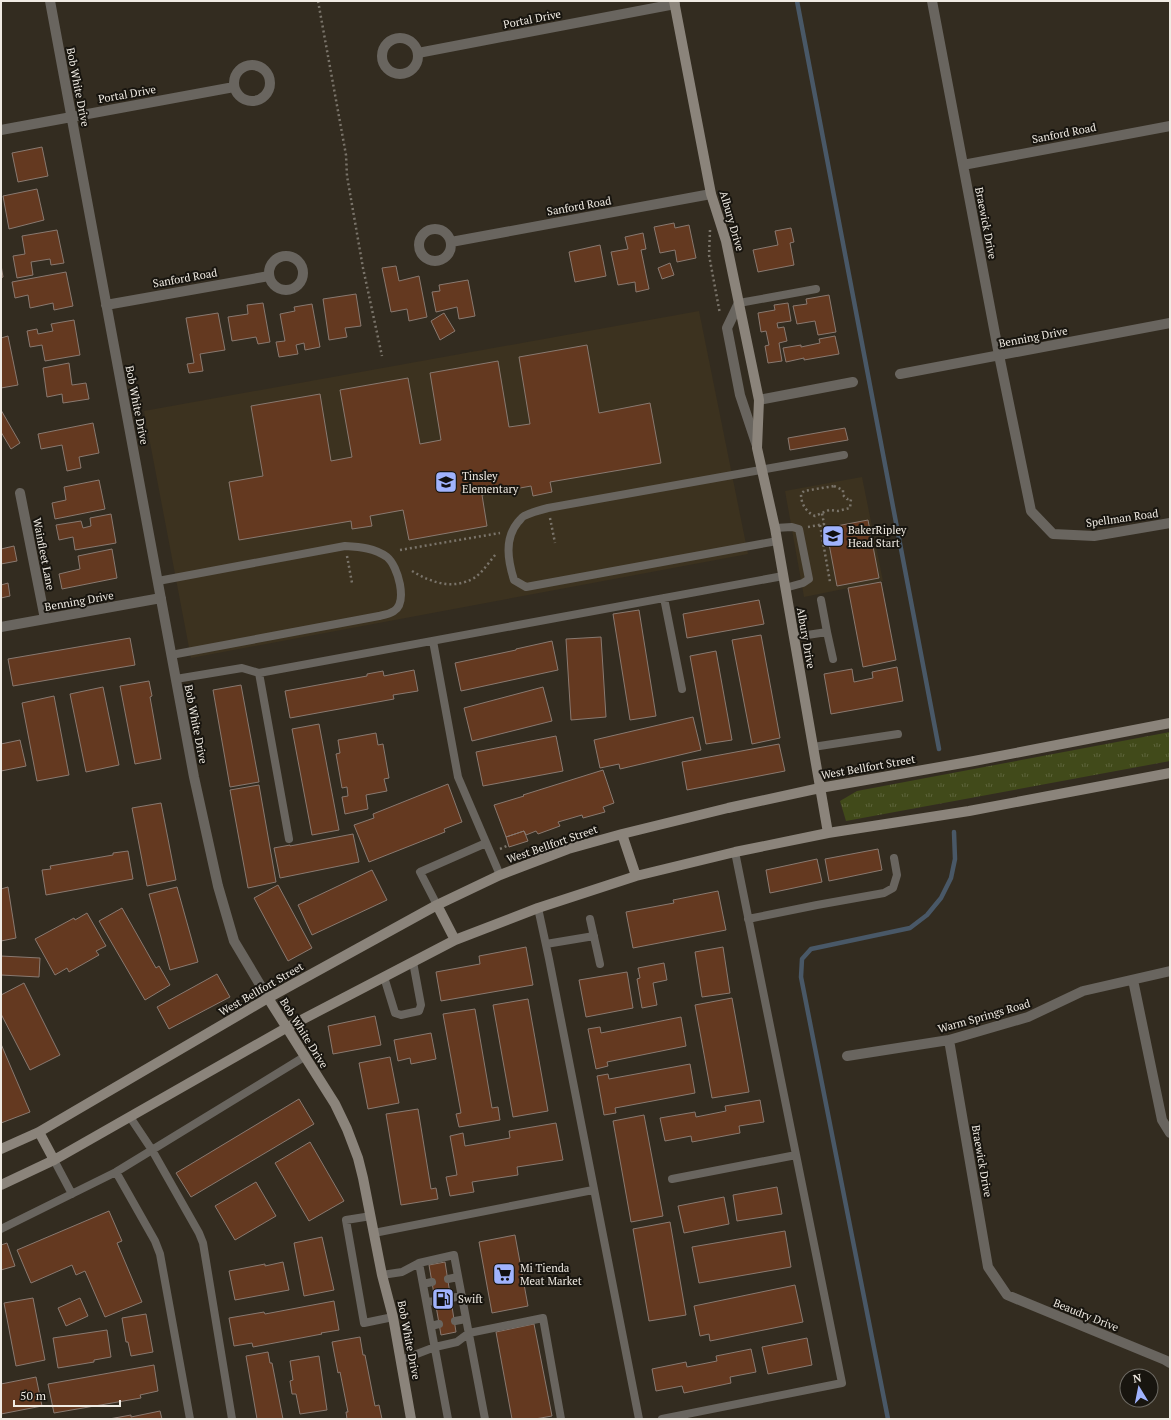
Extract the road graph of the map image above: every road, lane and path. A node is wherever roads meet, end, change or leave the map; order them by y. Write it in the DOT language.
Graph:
graph roads {
  1 [pos="50,1"];
  2 [pos="318,1"];
  3 [pos="932,1"];
  4 [pos="674,3"];
  5 [pos="418,53"];
  6 [pos="234,87"];
  7 [pos="71,117"];
  8 [pos="1170,126"];
  9 [pos="1,130"];
  10 [pos="963,165"];
  11 [pos="711,194"];
  12 [pos="710,227"];
  13 [pos="451,242"];
  14 [pos="269,276"];
  15 [pos="816,289"];
  16 [pos="739,303"];
  17 [pos="106,305"];
  18 [pos="1170,323"];
  19 [pos="727,328"];
  20 [pos="999,355"];
  21 [pos="382,356"];
  22 [pos="900,374"];
  23 [pos="853,382"];
  24 [pos="759,400"];
  25 [pos="758,448"];
  26 [pos="1018,449"];
  27 [pos="844,455"];
  28 [pos="762,468"];
  29 [pos="20,493"];
  30 [pos="822,513"];
  31 [pos="550,518"];
  32 [pos="1170,523"];
  33 [pos="820,525"];
  34 [pos="775,528"];
  35 [pos="799,529"];
  36 [pos="501,533"];
  37 [pos="777,541"];
  38 [pos="555,543"];
  39 [pos="400,550"];
  40 [pos="496,554"];
  41 [pos="348,561"];
  42 [pos="412,571"];
  43 [pos="783,576"];
  44 [pos="158,581"];
  45 [pos="830,582"];
  46 [pos="352,583"];
  47 [pos="785,588"];
  48 [pos="161,598"];
  49 [pos="664,598"];
  50 [pos="821,600"];
  51 [pos="45,619"];
  52 [pos="1,627"];
  53 [pos="827,632"];
  54 [pos="794,637"];
  55 [pos="433,641"];
  56 [pos="171,655"];
  57 [pos="833,660"];
  58 [pos="259,673"];
  59 [pos="176,680"];
  60 [pos="682,689"];
  61 [pos="1170,723"];
  62 [pos="898,734"];
  63 [pos="813,747"];
  64 [pos="1170,773"];
  65 [pos="820,788"];
  66 [pos="828,833"];
  67 [pos="622,834"];
  68 [pos="289,839"];
  69 [pos="486,843"];
  70 [pos="735,852"];
  71 [pos="894,858"];
  72 [pos="500,875"];
  73 [pos="636,876"];
  74 [pos="437,905"];
  75 [pos="538,908"];
  76 [pos="590,919"];
  77 [pos="748,919"];
  78 [pos="594,936"];
  79 [pos="455,940"];
  80 [pos="546,944"];
  81 [pos="413,962"];
  82 [pos="600,964"];
  83 [pos="1170,971"];
  84 [pos="384,977"];
  85 [pos="1133,980"];
  86 [pos="268,998"];
  87 [pos="286,1028"];
  88 [pos="949,1040"];
  89 [pos="304,1056"];
  90 [pos="847,1056"];
  91 [pos="130,1117"];
  92 [pos="39,1132"];
  93 [pos="1170,1133"];
  94 [pos="1,1149"];
  95 [pos="152,1150"];
  96 [pos="796,1155"];
  97 [pos="54,1160"];
  98 [pos="116,1172"];
  99 [pos="672,1179"];
  100 [pos="1,1185"];
  101 [pos="594,1190"];
  102 [pos="72,1194"];
  103 [pos="371,1216"];
  104 [pos="1,1229"];
  105 [pos="374,1233"];
  106 [pos="419,1262"];
  107 [pos="382,1276"];
  108 [pos="458,1277"];
  109 [pos="448,1279"];
  110 [pos="432,1282"];
  111 [pos="999,1283"];
  112 [pos="423,1284"];
  113 [pos="462,1296"];
  114 [pos="451,1298"];
  115 [pos="393,1317"];
  116 [pos="466,1319"];
  117 [pos="455,1321"];
  118 [pos="469,1333"];
  119 [pos="435,1347"];
  120 [pos="401,1360"];
  121 [pos="1170,1363"];
  122 [pos="190,1419"];
  123 [pos="232,1419"];
  124 [pos="411,1419"];
  125 [pos="448,1419"];
  126 [pos="485,1419"];
  127 [pos="561,1419"];
  128 [pos="638,1419"];
  129 [pos="662,1419"];
  1 -- 7 [label="street, Bob White Drive"];
  2 -- 21 [label="path"];
  3 -- 10 [label="street, Braewick Drive"];
  4 -- 5 [label="street, Portal Drive"];
  4 -- 11 [label="main road, Albury Drive"];
  6 -- 7 [label="street, Portal Drive"];
  7 -- 9 [label="street, Portal Drive"];
  7 -- 17 [label="street, Bob White Drive"];
  8 -- 10 [label="street, Sanford Road"];
  10 -- 20 [label="street, Braewick Drive"];
  11 -- 13 [label="street, Sanford Road"];
  11 -- 16 [label="main road, Albury Drive"];
  12 -- 19 [label="path"];
  14 -- 17 [label="street, Sanford Road"];
  15 -- 16 [label="lane"];
  16 -- 19 [label="street"];
  16 -- 24 [label="main road, Albury Drive"];
  17 -- 44 [label="street, Bob White Drive"];
  18 -- 20 [label="street, Benning Drive"];
  19 -- 25 [label="street, Albury Drive"];
  20 -- 22 [label="street, Benning Drive"];
  20 -- 26 [label="street, Braewick Drive"];
  23 -- 24 [label="street"];
  24 -- 25 [label="main road, Albury Drive"];
  25 -- 28 [label="main road, Albury Drive"];
  26 -- 32 [label="street, Spellman Road"];
  27 -- 28 [label="lane"];
  28 -- 34 [label="main road, Albury Drive"];
  28 -- 37 [label="lane"];
  29 -- 51 [label="street, Wainfleet Lane"];
  30 -- 30 [label="path"];
  30 -- 33 [label="path"];
  31 -- 38 [label="path"];
  33 -- 35 [label="path"];
  33 -- 45 [label="path"];
  34 -- 35 [label="lane"];
  34 -- 37 [label="main road, Albury Drive"];
  35 -- 47 [label="lane"];
  36 -- 39 [label="path"];
  37 -- 43 [label="main road, Albury Drive"];
  40 -- 42 [label="path"];
  41 -- 46 [label="path"];
  43 -- 47 [label="main road, Albury Drive"];
  43 -- 49 [label="lane"];
  44 -- 48 [label="street, Bob White Drive"];
  44 -- 56 [label="lane"];
  47 -- 54 [label="main road, Albury Drive"];
  48 -- 51 [label="street, Benning Drive"];
  48 -- 56 [label="street, Bob White Drive"];
  49 -- 55 [label="lane"];
  49 -- 60 [label="lane"];
  50 -- 53 [label="lane"];
  51 -- 52 [label="street, Benning Drive"];
  53 -- 54 [label="lane"];
  53 -- 57 [label="lane"];
  54 -- 63 [label="main road, Albury Drive"];
  55 -- 58 [label="lane"];
  55 -- 69 [label="lane"];
  56 -- 59 [label="street, Bob White Drive"];
  58 -- 59 [label="lane"];
  58 -- 68 [label="lane"];
  59 -- 86 [label="street, Bob White Drive"];
  61 -- 65 [label="main road, West Bellfort Street"];
  62 -- 63 [label="lane"];
  63 -- 65 [label="main road, Albury Drive"];
  64 -- 66 [label="main road"];
  65 -- 66 [label="main road, Albury Drive"];
  65 -- 67 [label="main road, West Bellfort Street"];
  66 -- 70 [label="main road"];
  67 -- 72 [label="main road, West Bellfort Street"];
  67 -- 73 [label="main road"];
  69 -- 72 [label="lane"];
  69 -- 74 [label="lane"];
  70 -- 73 [label="main road"];
  70 -- 77 [label="lane"];
  71 -- 77 [label="lane"];
  72 -- 74 [label="main road, West Bellfort Street"];
  73 -- 75 [label="main road"];
  74 -- 79 [label="main road"];
  74 -- 86 [label="main road, West Bellfort Street"];
  75 -- 79 [label="main road"];
  75 -- 80 [label="lane"];
  76 -- 78 [label="lane"];
  77 -- 96 [label="lane"];
  78 -- 80 [label="lane"];
  78 -- 82 [label="lane"];
  79 -- 81 [label="main road"];
  80 -- 101 [label="lane"];
  81 -- 84 [label="main road"];
  81 -- 84 [label="lane"];
  83 -- 85 [label="street, Warm Springs Road"];
  84 -- 87 [label="main road"];
  85 -- 88 [label="street, Warm Springs Road"];
  85 -- 93 [label="street"];
  86 -- 87 [label="main road, Bob White Drive"];
  86 -- 92 [label="main road, West Bellfort Street"];
  87 -- 89 [label="main road, Bob White Drive"];
  87 -- 91 [label="main road"];
  88 -- 90 [label="street, Warm Springs Road"];
  88 -- 111 [label="street, Braewick Drive"];
  89 -- 95 [label="lane"];
  89 -- 103 [label="main road, Bob White Drive"];
  91 -- 95 [label="lane"];
  91 -- 97 [label="main road"];
  92 -- 94 [label="main road, West Bellfort Street"];
  92 -- 97 [label="main road"];
  95 -- 98 [label="lane"];
  95 -- 123 [label="lane"];
  96 -- 99 [label="lane"];
  96 -- 129 [label="lane"];
  97 -- 100 [label="main road"];
  97 -- 102 [label="lane"];
  98 -- 102 [label="lane"];
  98 -- 122 [label="lane"];
  101 -- 105 [label="lane"];
  101 -- 128 [label="lane"];
  102 -- 104 [label="lane"];
  103 -- 105 [label="main road, Bob White Drive"];
  103 -- 115 [label="lane"];
  105 -- 107 [label="main road, Bob White Drive"];
  106 -- 107 [label="lane"];
  106 -- 108 [label="lane"];
  106 -- 112 [label="lane"];
  107 -- 115 [label="main road, Bob White Drive"];
  108 -- 109 [label="lane"];
  108 -- 113 [label="lane"];
  110 -- 112 [label="lane"];
  111 -- 121 [label="street, Beaudry Drive"];
  112 -- 119 [label="lane"];
  113 -- 114 [label="lane"];
  113 -- 116 [label="lane"];
  115 -- 120 [label="main road, Bob White Drive"];
  116 -- 117 [label="lane"];
  116 -- 118 [label="lane"];
  118 -- 119 [label="lane"];
  118 -- 126 [label="lane"];
  118 -- 127 [label="lane"];
  119 -- 120 [label="lane"];
  119 -- 125 [label="lane"];
  120 -- 124 [label="main road, Bob White Drive"];
}
